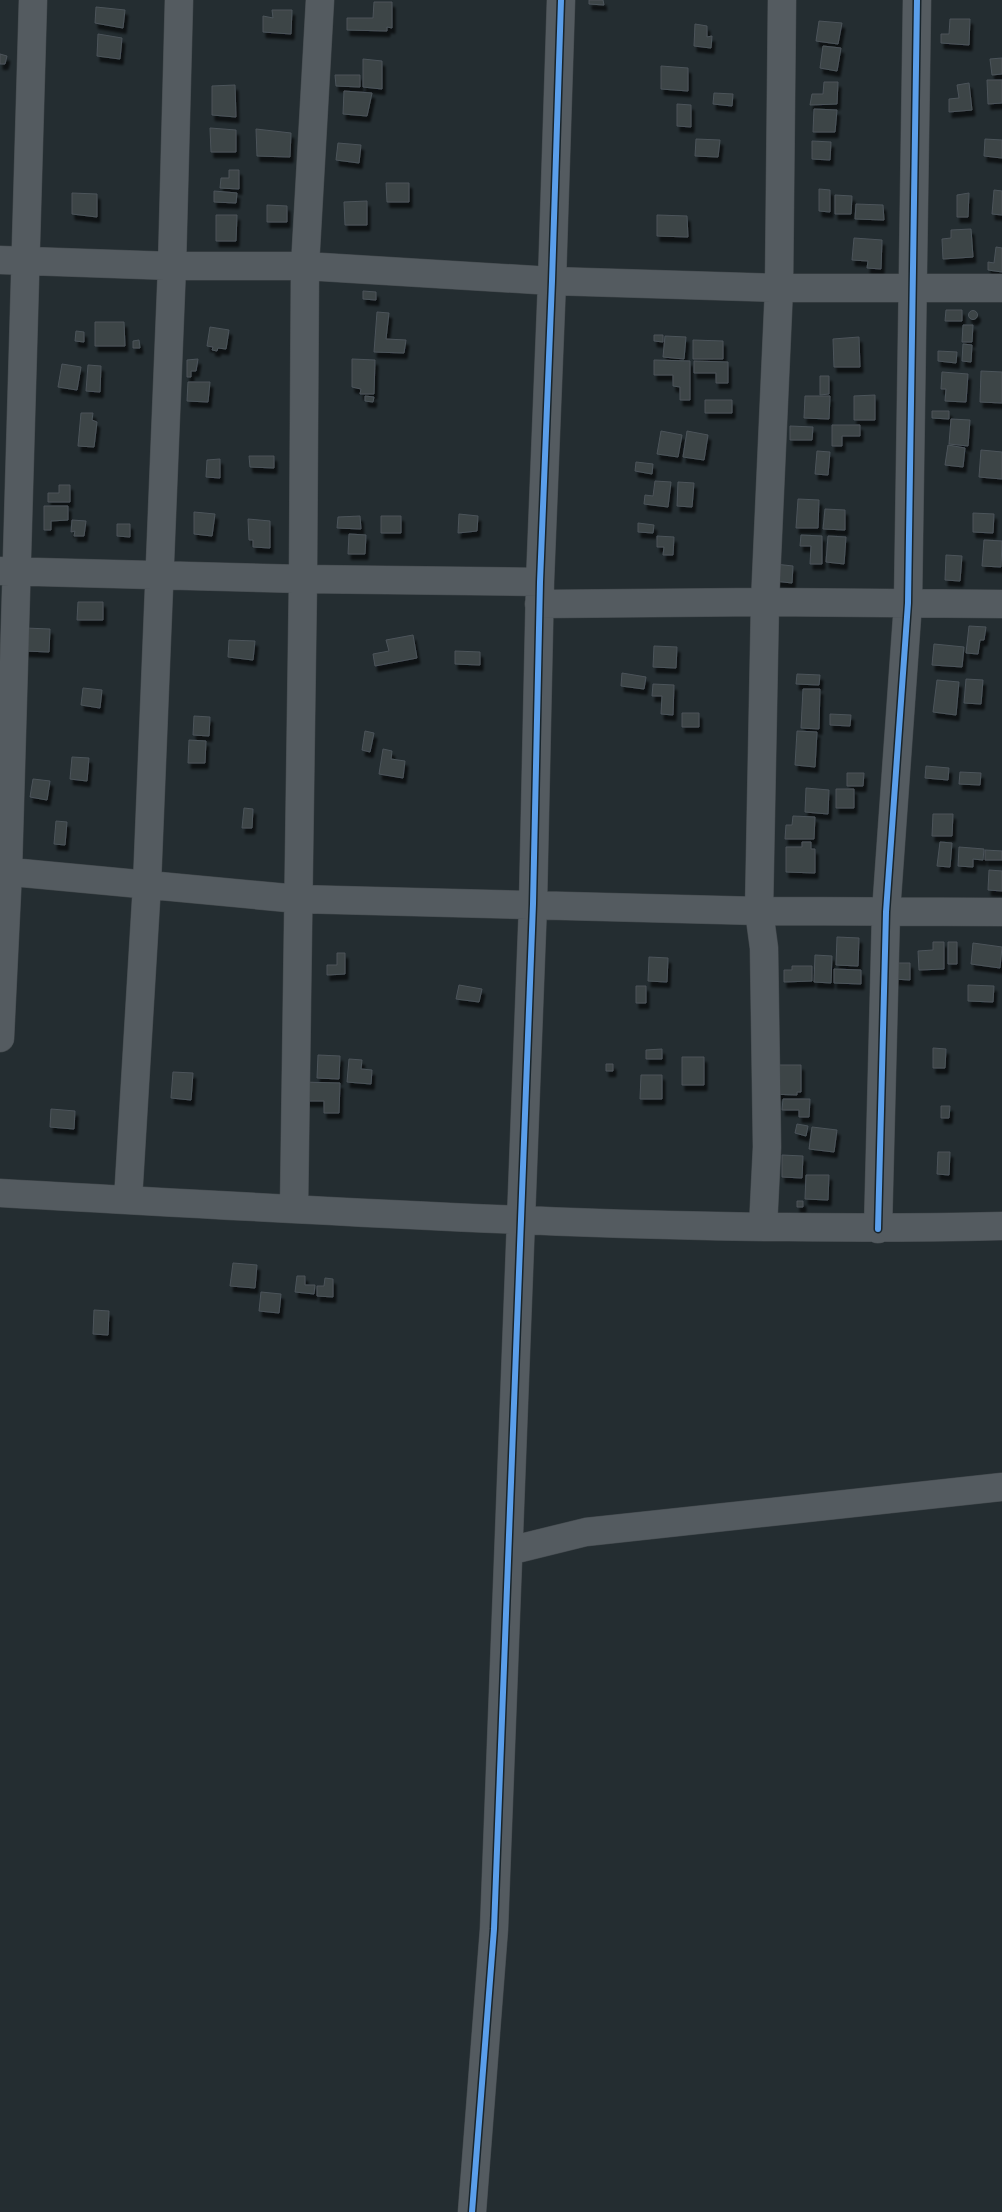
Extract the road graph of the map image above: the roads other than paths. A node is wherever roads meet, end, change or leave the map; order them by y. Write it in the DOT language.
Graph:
graph roads {
  1 [pos="33,0"];
  2 [pos="179,0"];
  3 [pos="320,0"];
  4 [pos="561,0"];
  5 [pos="782,0"];
  6 [pos="917,0"];
  7 [pos="13,261"];
  8 [pos="172,266"];
  9 [pos="304,266"];
  10 [pos="552,281"];
  11 [pos="778,288"];
  12 [pos="912,288"];
  13 [pos="1002,288"];
  14 [pos="8,571"];
  15 [pos="158,575"];
  16 [pos="303,579"];
  17 [pos="539,593"];
  18 [pos="765,602"];
  19 [pos="908,603"];
  20 [pos="1002,604"];
  21 [pos="4,871"];
  22 [pos="147,884"];
  23 [pos="298,898"];
  24 [pos="533,904"];
  25 [pos="759,911"];
  26 [pos="886,912"];
  27 [pos="1002,912"];
  28 [pos="0,1038"];
  29 [pos="0,1193"];
  30 [pos="128,1200"];
  31 [pos="294,1208"];
  32 [pos="520,1220"];
  33 [pos="1002,1226"];
  34 [pos="763,1227"];
  35 [pos="878,1229"];
  36 [pos="1002,1487"];
  37 [pos="509,1551"];
  38 [pos="472,2212"];
  1 -- 7 [label="street"];
  2 -- 8 [label="street"];
  3 -- 9 [label="street"];
  4 -- 10 [label="street"];
  5 -- 11 [label="street"];
  6 -- 12 [label="street"];
  7 -- 8 [label="street"];
  7 -- 14 [label="street"];
  8 -- 9 [label="street"];
  8 -- 15 [label="street"];
  9 -- 10 [label="street"];
  9 -- 16 [label="street"];
  10 -- 11 [label="street"];
  10 -- 17 [label="street"];
  11 -- 12 [label="street"];
  11 -- 18 [label="street"];
  12 -- 13 [label="street"];
  12 -- 19 [label="street"];
  14 -- 15 [label="street"];
  14 -- 21 [label="street"];
  15 -- 16 [label="street"];
  15 -- 22 [label="street"];
  16 -- 17 [label="street"];
  16 -- 23 [label="street"];
  17 -- 18 [label="street"];
  17 -- 24 [label="street"];
  18 -- 19 [label="street"];
  18 -- 25 [label="street"];
  19 -- 20 [label="street"];
  19 -- 26 [label="street"];
  21 -- 22 [label="street"];
  21 -- 28 [label="street"];
  22 -- 23 [label="street"];
  22 -- 30 [label="street"];
  23 -- 24 [label="street"];
  23 -- 31 [label="street"];
  24 -- 25 [label="street"];
  24 -- 32 [label="street"];
  25 -- 26 [label="street"];
  25 -- 34 [label="street"];
  26 -- 27 [label="street"];
  26 -- 35 [label="street"];
  29 -- 30 [label="street"];
  30 -- 31 [label="street"];
  31 -- 32 [label="street"];
  32 -- 34 [label="street"];
  32 -- 37 [label="street"];
  33 -- 35 [label="street"];
  34 -- 35 [label="street"];
  36 -- 37 [label="street"];
  37 -- 38 [label="street"];
}
